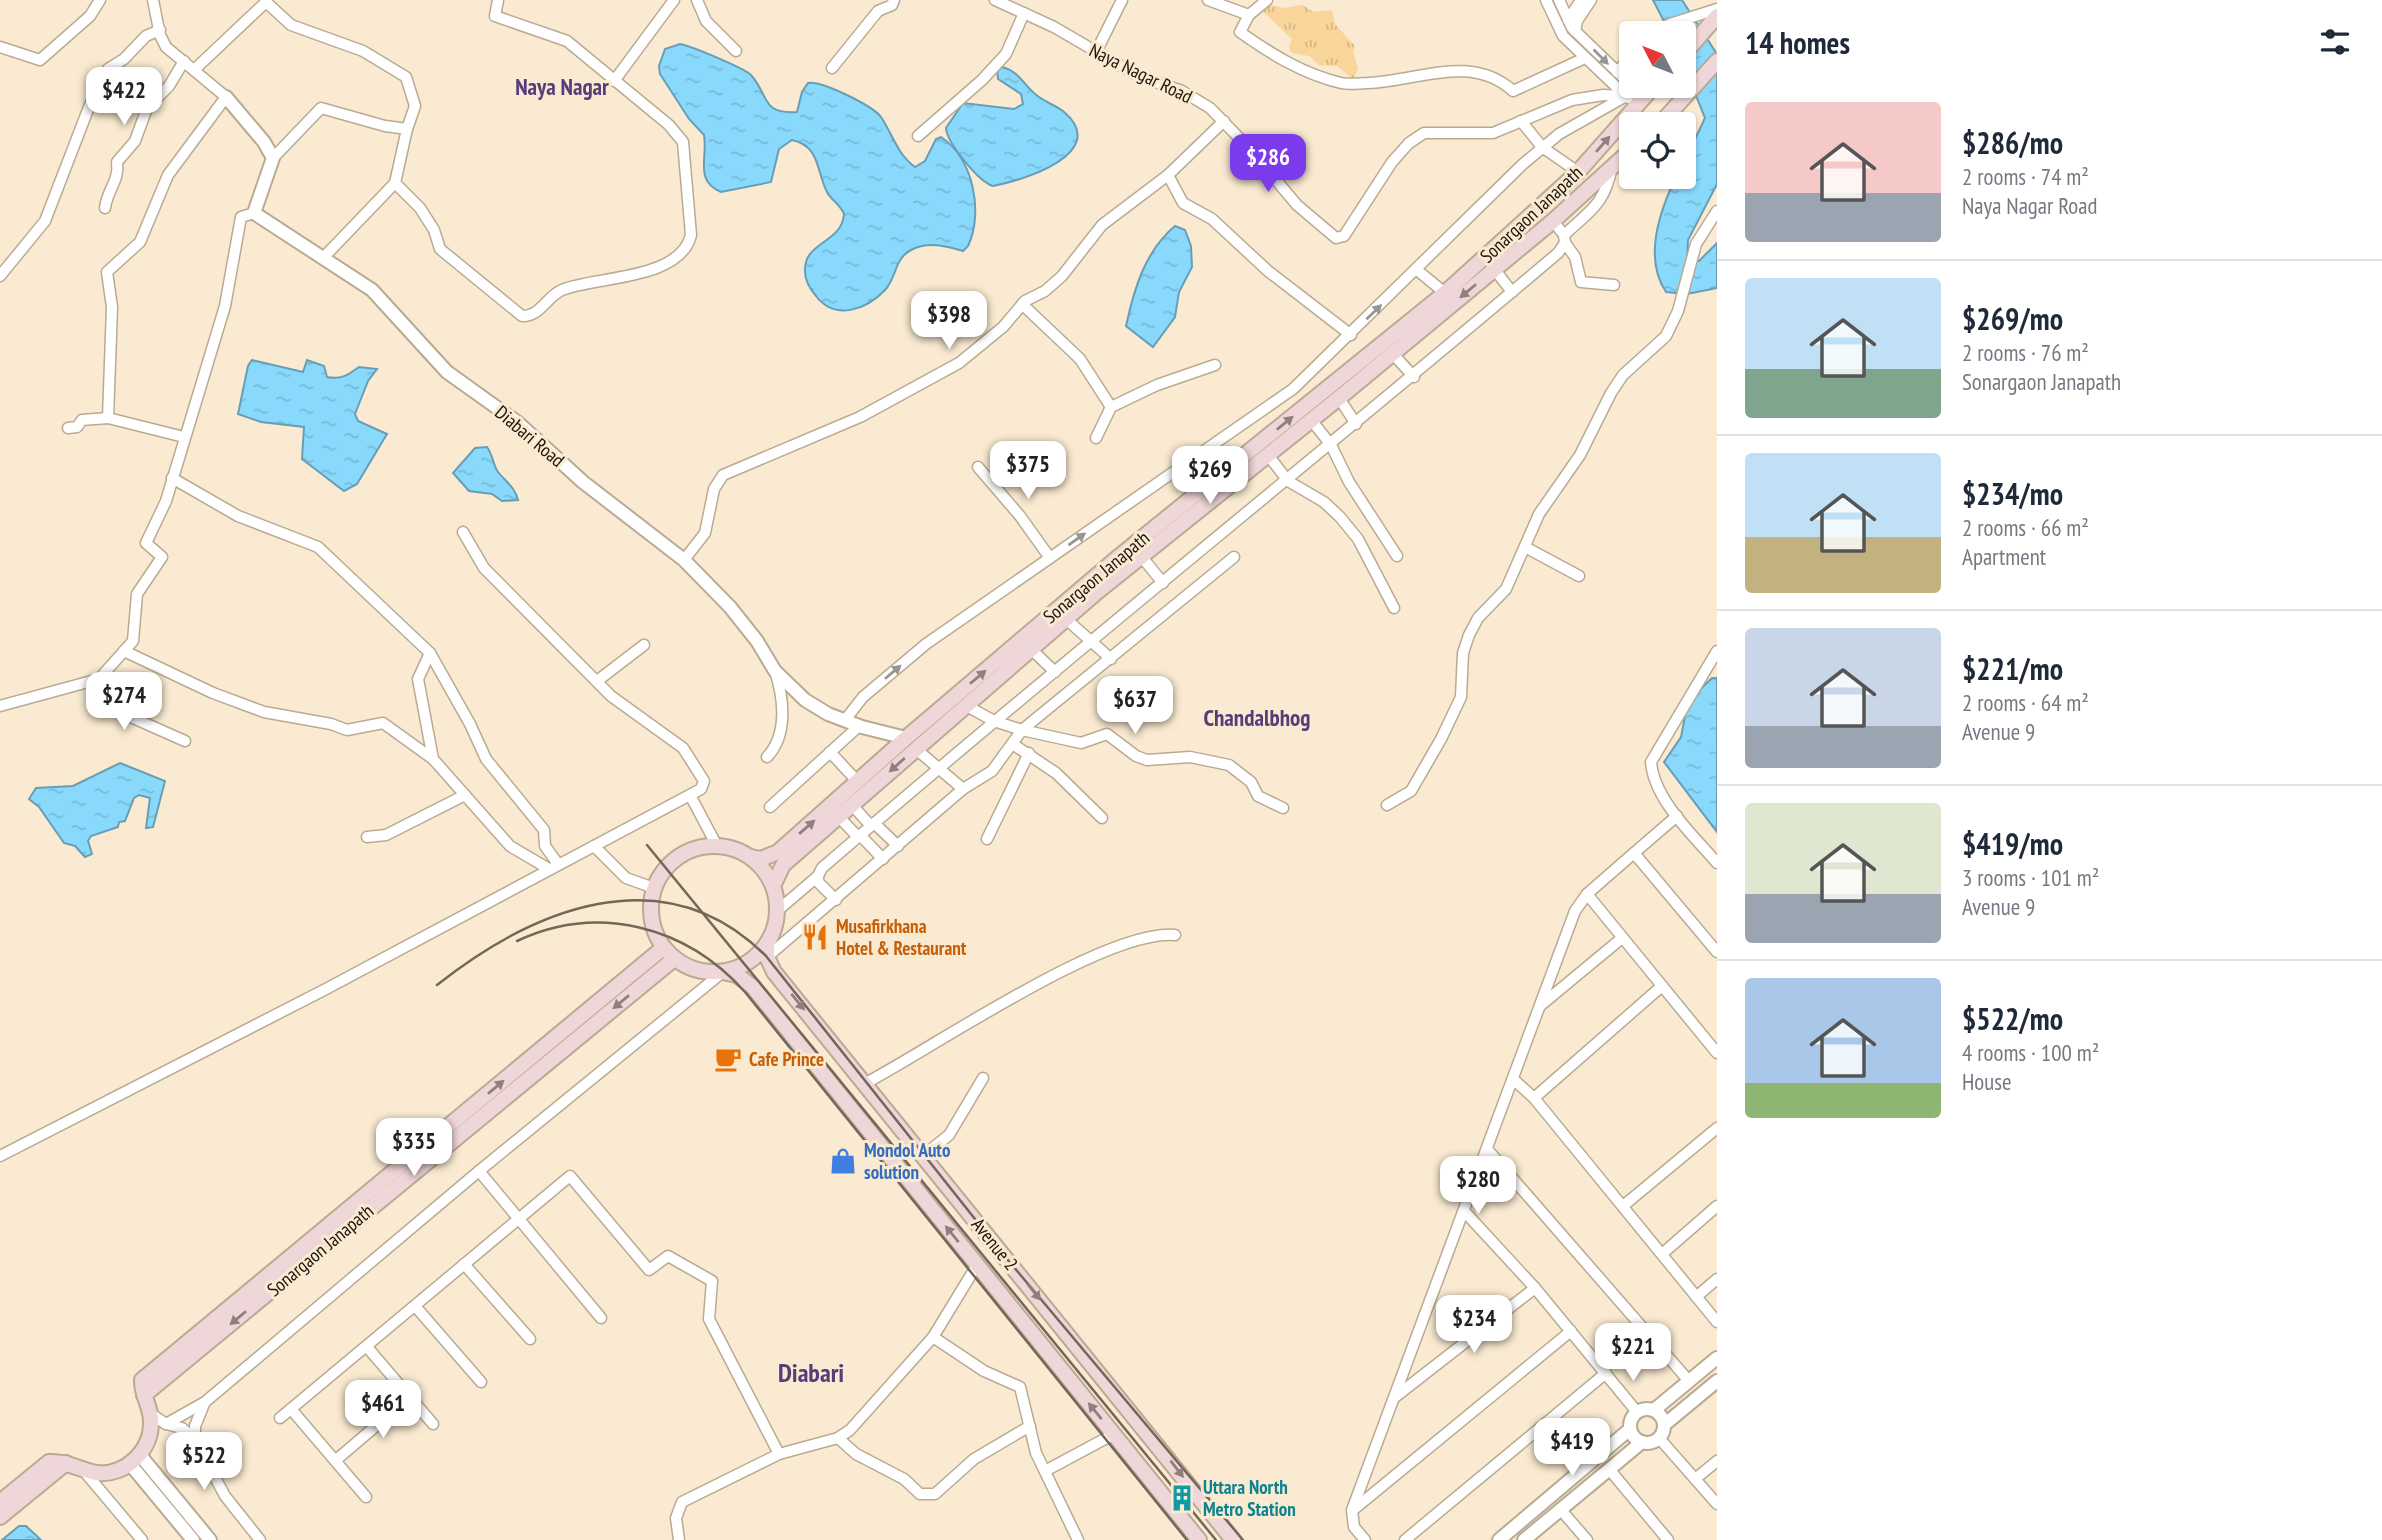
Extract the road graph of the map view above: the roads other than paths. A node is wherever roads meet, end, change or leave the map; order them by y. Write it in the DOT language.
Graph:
graph roads {
  1 [pos="100,0"];
  2 [pos="153,0"];
  3 [pos="498,0"];
  4 [pos="674,0"];
  5 [pos="697,0"];
  6 [pos="894,0"];
  7 [pos="995,0"];
  8 [pos="1122,0"];
  9 [pos="1208,0"];
  10 [pos="1266,0"];
  11 [pos="1546,0"];
  12 [pos="1559,0"];
  13 [pos="1581,0"];
  14 [pos="1591,0"];
  15 [pos="266,1"];
  16 [pos="1024,13"];
  17 [pos="1249,15"];
  18 [pos="1711,17"];
  19 [pos="1569,20"];
  20 [pos="1688,21"];
  21 [pos="160,30"];
  22 [pos="1575,31"];
  23 [pos="1696,38"];
  24 [pos="0,47"];
  25 [pos="736,51"];
  26 [pos="1096,52"];
  27 [pos="1585,58"];
  28 [pos="184,61"];
  29 [pos="1717,61"];
  30 [pos="832,68"];
  31 [pos="194,70"];
  32 [pos="1619,70"];
  33 [pos="1617,72"];
  34 [pos="614,81"];
  35 [pos="226,97"];
  36 [pos="1637,104"];
  37 [pos="1671,112"];
  38 [pos="1224,121"];
  39 [pos="1521,121"];
  40 [pos="407,129"];
  41 [pos="918,136"];
  42 [pos="1542,147"];
  43 [pos="273,158"];
  44 [pos="1619,160"];
  45 [pos="1612,166"];
  46 [pos="1578,172"];
  47 [pos="1168,176"];
  48 [pos="395,183"];
  49 [pos="105,208"];
  50 [pos="1717,211"];
  51 [pos="254,213"];
  52 [pos="1553,221"];
  53 [pos="1564,239"];
  54 [pos="324,257"];
  55 [pos="1417,270"];
  56 [pos="1495,270"];
  57 [pos="0,276"];
  58 [pos="1614,285"];
  59 [pos="1512,292"];
  60 [pos="1445,293"];
  61 [pos="1022,304"];
  62 [pos="1351,335"];
  63 [pos="1393,354"];
  64 [pos="1215,365"];
  65 [pos="1415,377"];
  66 [pos="1339,398"];
  67 [pos="1111,407"];
  68 [pos="108,418"];
  69 [pos="1312,421"];
  70 [pos="1356,424"];
  71 [pos="68,428"];
  72 [pos="184,437"];
  73 [pos="1096,438"];
  74 [pos="1331,445"];
  75 [pos="1268,455"];
  76 [pos="978,467"];
  77 [pos="172,478"];
  78 [pos="1287,481"];
  79 [pos="463,532"];
  80 [pos="1525,547"];
  81 [pos="1141,556"];
  82 [pos="1397,556"];
  83 [pos="1234,557"];
  84 [pos="1050,558"];
  85 [pos="684,560"];
  86 [pos="1579,576"];
  87 [pos="1163,583"];
  88 [pos="1394,608"];
  89 [pos="1066,619"];
  90 [pos="1092,643"];
  91 [pos="644,645"];
  92 [pos="1031,649"];
  93 [pos="124,651"];
  94 [pos="1717,651"];
  95 [pos="430,653"];
  96 [pos="1111,659"];
  97 [pos="775,671"];
  98 [pos="1055,672"];
  99 [pos="101,677"];
  100 [pos="597,681"];
  101 [pos="961,701"];
  102 [pos="0,706"];
  103 [pos="845,720"];
  104 [pos="994,721"];
  105 [pos="859,726"];
  106 [pos="1022,730"];
  107 [pos="185,741"];
  108 [pos="911,743"];
  109 [pos="1014,745"];
  110 [pos="830,752"];
  111 [pos="1029,752"];
  112 [pos="766,757"];
  113 [pos="433,758"];
  114 [pos="938,768"];
  115 [pos="858,782"];
  116 [pos="962,789"];
  117 [pos="466,795"];
  118 [pos="690,795"];
  119 [pos="1387,804"];
  120 [pos="852,805"];
  121 [pos="770,807"];
  122 [pos="1283,808"];
  123 [pos="1677,816"];
  124 [pos="839,817"];
  125 [pos="1101,818"];
  126 [pos="873,824"];
  127 [pos="859,836"];
  128 [pos="367,837"];
  129 [pos="987,839"];
  130 [pos="594,846"];
  131 [pos="717,846"];
  132 [pos="898,846"];
  133 [pos="750,857"];
  134 [pos="883,859"];
  135 [pos="1717,863"];
  136 [pos="554,866"];
  137 [pos="817,876"];
  138 [pos="773,886"];
  139 [pos="654,888"];
  140 [pos="1587,894"];
  141 [pos="836,900"];
  142 [pos="777,911"];
  143 [pos="1175,935"];
  144 [pos="1622,938"];
  145 [pos="767,951"];
  146 [pos="1717,952"];
  147 [pos="669,953"];
  148 [pos="723,972"];
  149 [pos="1662,986"];
  150 [pos="1540,1007"];
  151 [pos="1717,1053"];
  152 [pos="983,1078"];
  153 [pos="1513,1079"];
  154 [pos="864,1084"];
  155 [pos="1534,1098"];
  156 [pos="1717,1128"];
  157 [pos="1487,1149"];
  158 [pos="0,1156"];
  159 [pos="923,1156"];
  160 [pos="479,1171"];
  161 [pos="1623,1206"];
  162 [pos="1717,1206"];
  163 [pos="1464,1211"];
  164 [pos="519,1219"];
  165 [pos="1662,1254"];
  166 [pos="464,1264"];
  167 [pos="977,1265"];
  168 [pos="1717,1279"];
  169 [pos="1535,1289"];
  170 [pos="1696,1297"];
  171 [pos="415,1306"];
  172 [pos="601,1318"];
  173 [pos="1717,1322"];
  174 [pos="1571,1331"];
  175 [pos="933,1337"];
  176 [pos="530,1339"];
  177 [pos="367,1347"];
  178 [pos="1717,1358"];
  179 [pos="1606,1373"];
  180 [pos="1689,1381"];
  181 [pos="1717,1381"];
  182 [pos="481,1382"];
  183 [pos="410,1397"];
  184 [pos="1394,1397"];
  185 [pos="205,1402"];
  186 [pos="291,1409"];
  187 [pos="1654,1410"];
  188 [pos="1637,1412"];
  189 [pos="151,1414"];
  190 [pos="280,1418"];
  191 [pos="166,1424"];
  192 [pos="433,1424"];
  193 [pos="1664,1425"];
  194 [pos="1030,1426"];
  195 [pos="1630,1429"];
  196 [pos="1114,1434"];
  197 [pos="148,1437"];
  198 [pos="838,1438"];
  199 [pos="1659,1438"];
  200 [pos="195,1440"];
  201 [pos="1642,1442"];
  202 [pos="779,1454"];
  203 [pos="336,1460"];
  204 [pos="1717,1461"];
  205 [pos="66,1463"];
  206 [pos="139,1465"];
  207 [pos="82,1467"];
  208 [pos="1609,1469"];
  209 [pos="1045,1471"];
  210 [pos="1695,1479"];
  211 [pos="366,1497"];
  212 [pos="0,1502"];
  213 [pos="1717,1504"];
  214 [pos="1352,1510"];
  215 [pos="1561,1510"];
  216 [pos="0,1517"];
  217 [pos="142,1540"];
  218 [pos="193,1540"];
  219 [pos="210,1540"];
  220 [pos="260,1540"];
  221 [pos="679,1540"];
  222 [pos="1078,1540"];
  223 [pos="1199,1540"];
  224 [pos="1233,1540"];
  225 [pos="1365,1540"];
  226 [pos="1405,1540"];
  227 [pos="1499,1540"];
  228 [pos="1524,1540"];
  229 [pos="1587,1540"];
  230 [pos="1668,1540"];
  1 -- 24 [label="street"];
  2 -- 21 [label="street"];
  3 -- 34 [label="street"];
  4 -- 34 [label="street"];
  5 -- 25 [label="street"];
  6 -- 30 [label="street"];
  7 -- 16 [label="street, Naya Nagar Road"];
  8 -- 26 [label="street"];
  9 -- 17 [label="street"];
  10 -- 17 [label="street"];
  11 -- 27 [label="street"];
  12 -- 19 [label="street"];
  13 -- 19 [label="street"];
  14 -- 22 [label="street"];
  15 -- 31 [label="street"];
  15 -- 40 [label="street"];
  16 -- 26 [label="street, Naya Nagar Road"];
  16 -- 41 [label="street"];
  17 -- 27 [label="street"];
  18 -- 20 [label="street"];
  18 -- 23 [label="main road"];
  19 -- 22 [label="street"];
  21 -- 28 [label="street"];
  21 -- 57 [label="street"];
  22 -- 33 [label="street, one-way"];
  26 -- 38 [label="street, Naya Nagar Road"];
  27 -- 36 [label="street"];
  28 -- 31 [label="street"];
  28 -- 49 [label="street"];
  29 -- 37 [label="main road"];
  31 -- 35 [label="street"];
  32 -- 33 [label="street"];
  34 -- 48 [label="street"];
  35 -- 43 [label="street"];
  35 -- 68 [label="street"];
  36 -- 39 [label="street, Naya Nagar Road"];
  36 -- 42 [label="street"];
  46 -- 36 [label="main road, Sonargaon Janapath, one-way"];
  38 -- 39 [label="street, Naya Nagar Road"];
  38 -- 47 [label="street"];
  39 -- 42 [label="street"];
  40 -- 43 [label="street"];
  40 -- 48 [label="street"];
  42 -- 46 [label="street"];
  42 -- 55 [label="street"];
  43 -- 51 [label="street"];
  44 -- 45 [label="main road, Sonargaon Janapath"];
  45 -- 52 [label="main road, Sonargaon Janapath"];
  45 -- 53 [label="street"];
  46 -- 60 [label="main road, Sonargaon Janapath"];
  47 -- 61 [label="street"];
  47 -- 62 [label="street"];
  48 -- 54 [label="street"];
  50 -- 80 [label="street"];
  51 -- 54 [label="street, Diabari Road"];
  51 -- 72 [label="street"];
  52 -- 53 [label="street"];
  52 -- 56 [label="main road, Sonargaon Janapath"];
  53 -- 58 [label="street"];
  53 -- 59 [label="street"];
  54 -- 85 [label="street, Diabari Road"];
  55 -- 60 [label="street"];
  62 -- 55 [label="street, one-way"];
  56 -- 59 [label="street"];
  56 -- 63 [label="main road, Sonargaon Janapath, one-way"];
  59 -- 65 [label="street"];
  101 -- 60 [label="main road, Sonargaon Janapath, one-way"];
  61 -- 67 [label="street"];
  61 -- 85 [label="street"];
  84 -- 62 [label="street, one-way"];
  63 -- 65 [label="street"];
  63 -- 66 [label="main road, Sonargaon Janapath"];
  64 -- 67 [label="street"];
  65 -- 70 [label="street"];
  66 -- 69 [label="main road, Sonargaon Janapath"];
  66 -- 70 [label="street"];
  67 -- 73 [label="street"];
  68 -- 71 [label="street"];
  68 -- 72 [label="street"];
  69 -- 74 [label="street"];
  69 -- 75 [label="main road, Sonargaon Janapath"];
  70 -- 74 [label="street"];
  72 -- 77 [label="street"];
  74 -- 78 [label="street"];
  74 -- 82 [label="street"];
  75 -- 78 [label="street"];
  75 -- 81 [label="main road, Sonargaon Janapath"];
  76 -- 84 [label="street"];
  77 -- 93 [label="street"];
  77 -- 95 [label="street"];
  78 -- 87 [label="street"];
  78 -- 88 [label="street"];
  79 -- 100 [label="street"];
  80 -- 86 [label="street"];
  80 -- 119 [label="street"];
  81 -- 87 [label="street"];
  81 -- 89 [label="main road, Sonargaon Janapath"];
  83 -- 96 [label="street"];
  103 -- 84 [label="street, one-way"];
  85 -- 97 [label="street, Diabari Road"];
  87 -- 90 [label="street"];
  89 -- 90 [label="street"];
  89 -- 92 [label="main road, Sonargaon Janapath"];
  90 -- 96 [label="street"];
  90 -- 98 [label="street"];
  91 -- 100 [label="street"];
  92 -- 98 [label="street"];
  92 -- 101 [label="main road, Sonargaon Janapath"];
  93 -- 99 [label="street"];
  93 -- 113 [label="street"];
  94 -- 123 [label="street"];
  95 -- 113 [label="street"];
  95 -- 136 [label="street"];
  96 -- 106 [label="street"];
  97 -- 103 [label="street, Diabari Road"];
  97 -- 112 [label="street"];
  98 -- 104 [label="street"];
  99 -- 102 [label="street"];
  99 -- 107 [label="street"];
  100 -- 118 [label="street"];
  101 -- 104 [label="street"];
  101 -- 108 [label="main road, Sonargaon Janapath"];
  103 -- 105 [label="street, Diabari Road"];
  104 -- 106 [label="street"];
  104 -- 114 [label="street"];
  105 -- 108 [label="street, Diabari Road"];
  105 -- 110 [label="street"];
  106 -- 109 [label="street"];
  106 -- 122 [label="street"];
  108 -- 114 [label="street"];
  108 -- 115 [label="main road, Sonargaon Janapath"];
  108 -- 120 [label="main road, Sonargaon Janapath, one-way"];
  109 -- 111 [label="street"];
  109 -- 116 [label="street"];
  110 -- 115 [label="street"];
  110 -- 121 [label="street"];
  111 -- 125 [label="street"];
  111 -- 129 [label="street"];
  113 -- 117 [label="street"];
  114 -- 116 [label="street"];
  114 -- 126 [label="street"];
  133 -- 115 [label="main road, Sonargaon Janapath, one-way"];
  116 -- 132 [label="street"];
  117 -- 128 [label="street"];
  117 -- 136 [label="street"];
  118 -- 130 [label="street"];
  118 -- 131 [label="street"];
  120 -- 124 [label="main road, Sonargaon Janapath"];
  120 -- 126 [label="street"];
  123 -- 135 [label="street"];
  123 -- 146 [label="street"];
  124 -- 127 [label="street"];
  124 -- 138 [label="main road, Sonargaon Janapath"];
  126 -- 127 [label="street"];
  126 -- 132 [label="street"];
  127 -- 134 [label="street"];
  127 -- 137 [label="street"];
  130 -- 136 [label="street"];
  130 -- 139 [label="street"];
  131 -- 133 [label="main road"];
  131 -- 139 [label="main road"];
  132 -- 134 [label="street"];
  133 -- 138 [label="main road"];
  134 -- 141 [label="street"];
  136 -- 158 [label="street"];
  137 -- 141 [label="street"];
  137 -- 142 [label="street"];
  138 -- 142 [label="main road"];
  139 -- 147 [label="main road"];
  140 -- 144 [label="street"];
  140 -- 146 [label="street"];
  140 -- 150 [label="street"];
  141 -- 145 [label="street"];
  142 -- 145 [label="main road"];
  143 -- 154 [label="street"];
  144 -- 149 [label="street"];
  144 -- 150 [label="street"];
  145 -- 148 [label="main road"];
  145 -- 154 [label="main road, Avenue 2, one-way"];
  147 -- 148 [label="main road"];
  147 -- 189 [label="main road, Sonargaon Janapath"];
  148 -- 160 [label="street"];
  167 -- 148 [label="main road, Avenue 2, one-way"];
  149 -- 151 [label="street"];
  149 -- 155 [label="street"];
  150 -- 153 [label="street"];
  152 -- 159 [label="street"];
  153 -- 155 [label="street"];
  153 -- 157 [label="street"];
  154 -- 159 [label="main road, Avenue 2"];
  155 -- 161 [label="street"];
  156 -- 161 [label="street"];
  157 -- 163 [label="street"];
  157 -- 180 [label="street"];
  159 -- 224 [label="main road, Avenue 2, one-way"];
  160 -- 164 [label="street"];
  160 -- 185 [label="street"];
  161 -- 165 [label="street"];
  162 -- 165 [label="street"];
  163 -- 169 [label="street"];
  163 -- 184 [label="street"];
  164 -- 166 [label="street"];
  164 -- 172 [label="street"];
  164 -- 202 [label="street"];
  165 -- 170 [label="street"];
  166 -- 171 [label="street"];
  166 -- 176 [label="street"];
  167 -- 175 [label="street"];
  196 -- 167 [label="main road, Avenue 2, one-way"];
  168 -- 170 [label="street"];
  169 -- 174 [label="street"];
  169 -- 184 [label="street"];
  170 -- 173 [label="street"];
  171 -- 177 [label="street"];
  171 -- 182 [label="street"];
  174 -- 179 [label="street"];
  174 -- 214 [label="street"];
  175 -- 194 [label="street"];
  175 -- 198 [label="street"];
  177 -- 183 [label="street"];
  177 -- 186 [label="street"];
  178 -- 180 [label="street"];
  179 -- 188 [label="street"];
  179 -- 226 [label="street"];
  180 -- 187 [label="street"];
  181 -- 193 [label="street"];
  183 -- 192 [label="street"];
  183 -- 203 [label="street"];
  184 -- 214 [label="street"];
  185 -- 191 [label="street"];
  185 -- 200 [label="street"];
  186 -- 190 [label="street"];
  186 -- 203 [label="street"];
  187 -- 188 [label="street"];
  187 -- 193 [label="street"];
  188 -- 195 [label="street"];
  189 -- 191 [label="street"];
  189 -- 197 [label="main road, Sonargaon Janapath"];
  191 -- 197 [label="street"];
  191 -- 200 [label="street"];
  193 -- 199 [label="street"];
  194 -- 198 [label="street"];
  194 -- 209 [label="street"];
  195 -- 201 [label="street"];
  195 -- 227 [label="street"];
  196 -- 209 [label="street"];
  196 -- 223 [label="main road, Avenue 2"];
  197 -- 206 [label="main road, Sonargaon Janapath"];
  198 -- 202 [label="street"];
  199 -- 201 [label="street"];
  199 -- 210 [label="street"];
  200 -- 220 [label="street"];
  201 -- 208 [label="street"];
  202 -- 221 [label="street"];
  203 -- 211 [label="street"];
  204 -- 210 [label="street"];
  205 -- 207 [label="main road"];
  205 -- 212 [label="main road"];
  205 -- 216 [label="main road"];
  206 -- 207 [label="main road"];
  206 -- 218 [label="street"];
  206 -- 219 [label="street"];
  207 -- 217 [label="street"];
  208 -- 215 [label="street"];
  208 -- 230 [label="street"];
  209 -- 222 [label="street"];
  210 -- 213 [label="street"];
  214 -- 225 [label="street"];
  215 -- 228 [label="street"];
  215 -- 229 [label="street"];
}
